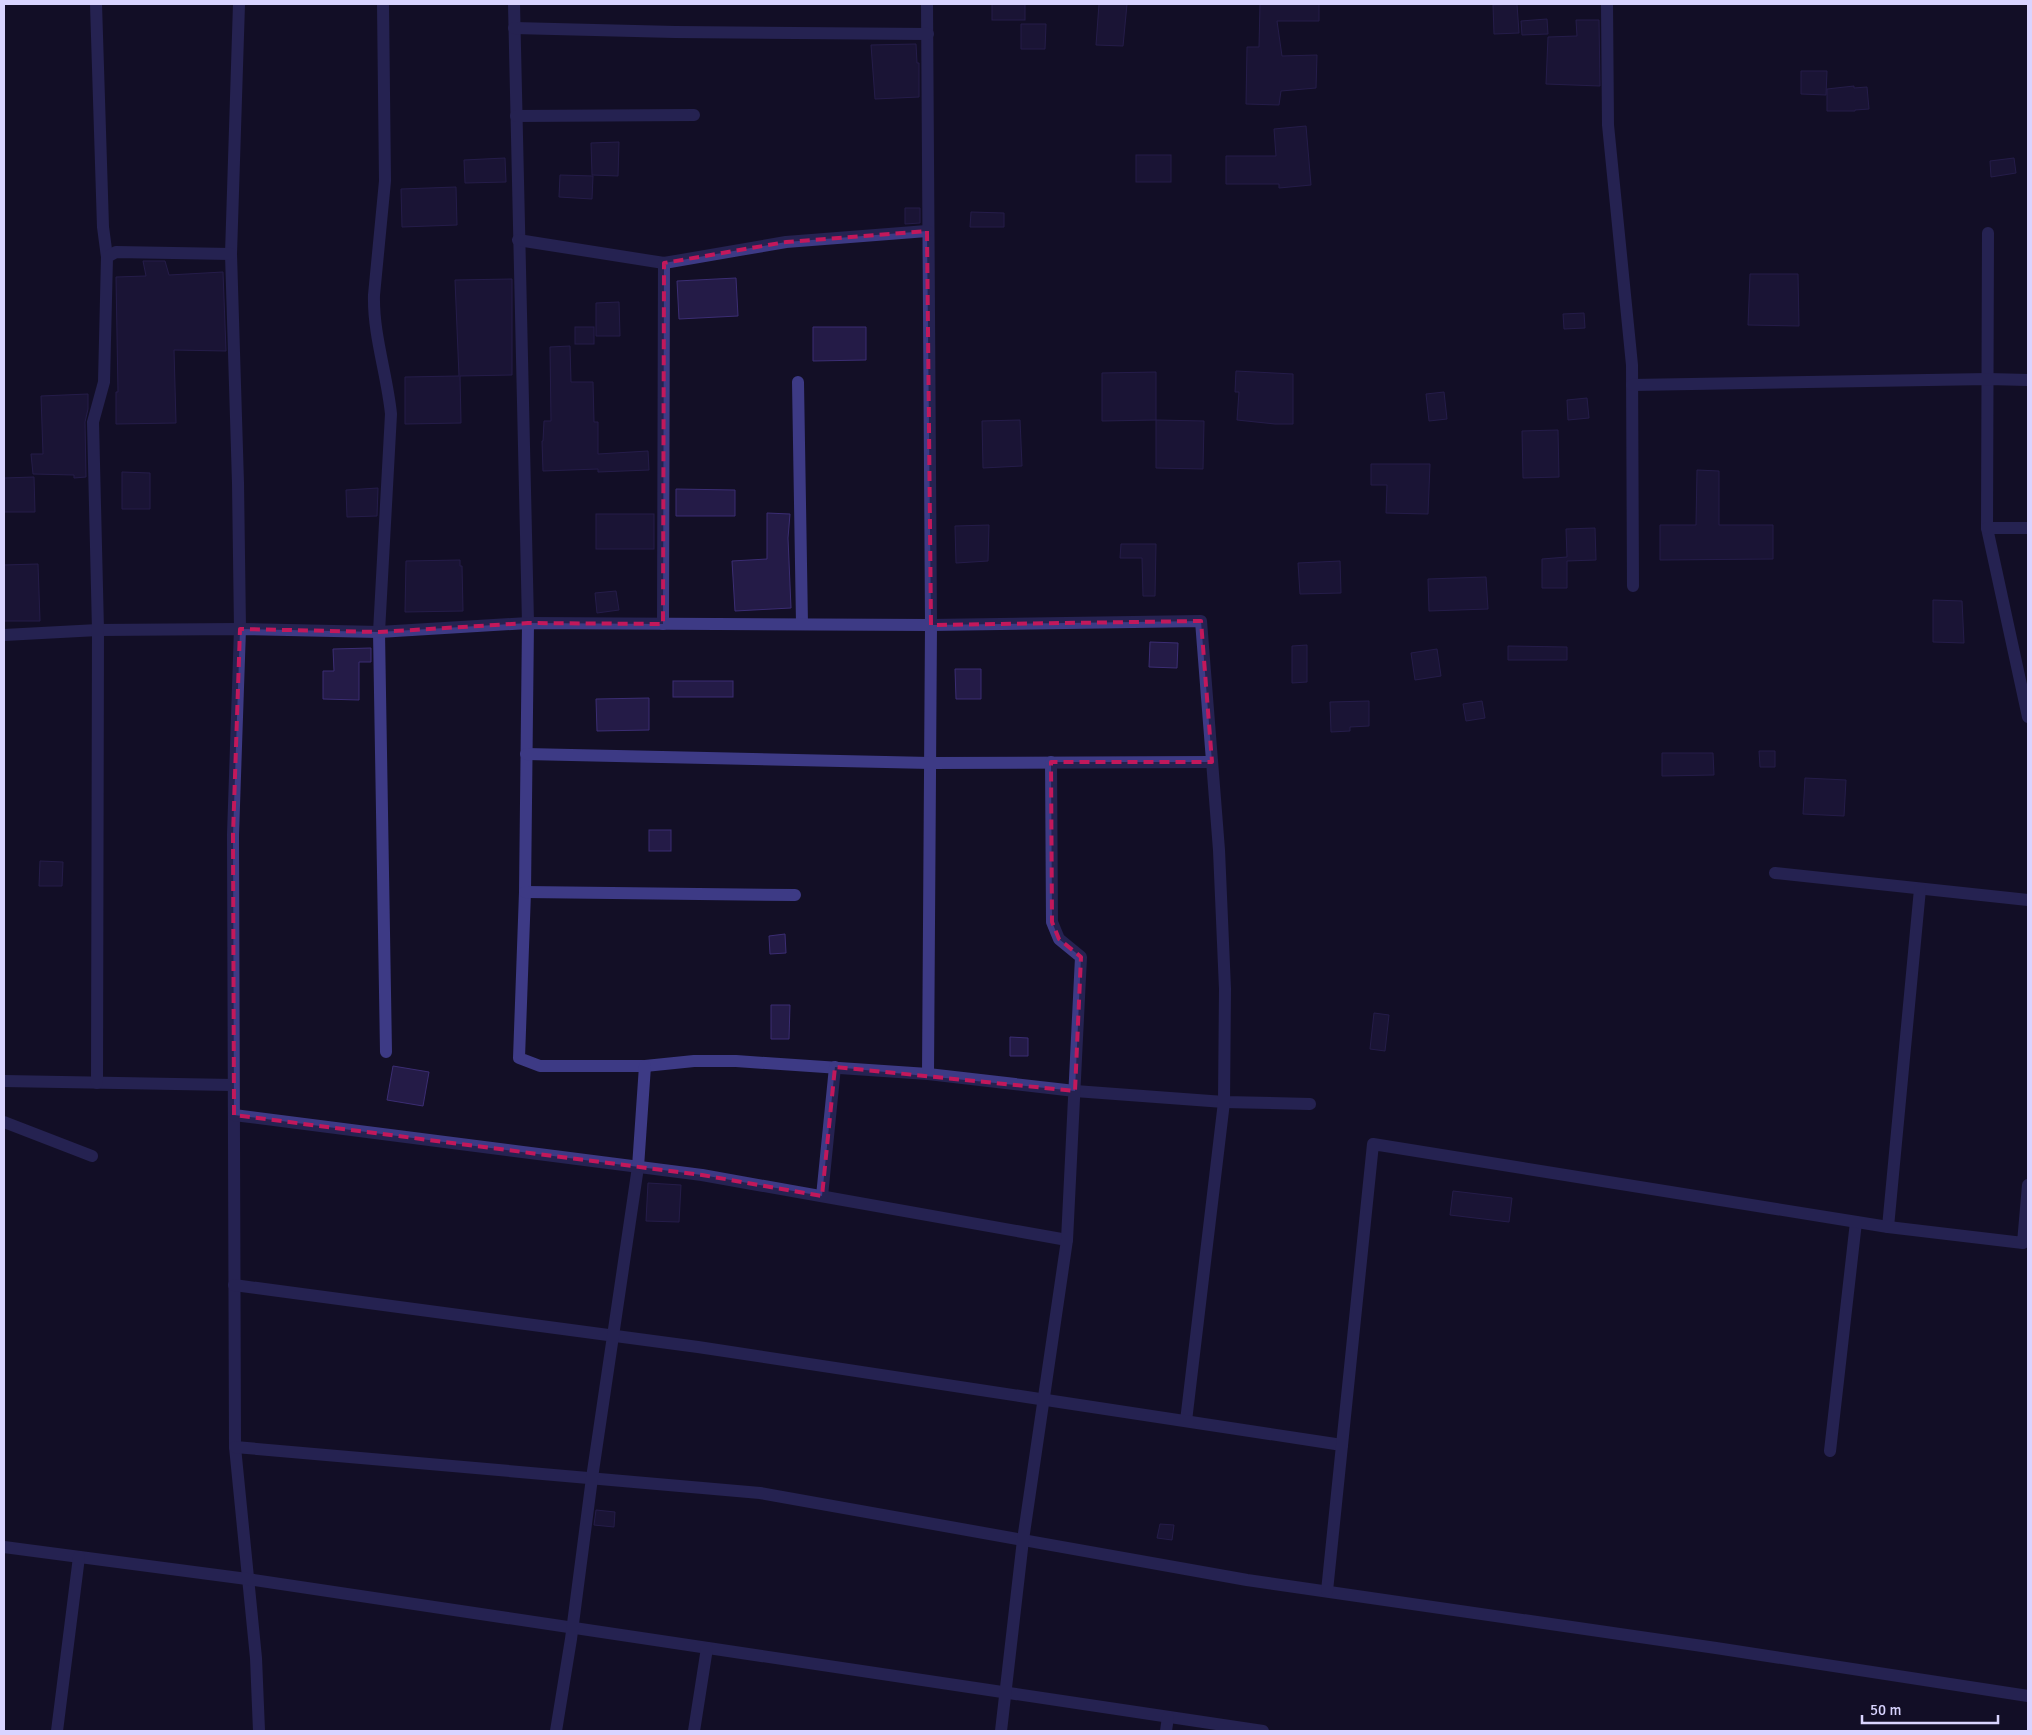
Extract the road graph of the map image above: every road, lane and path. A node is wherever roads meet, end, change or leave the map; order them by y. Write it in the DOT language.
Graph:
graph roads {
  1 [pos="96,4"];
  2 [pos="239,4"];
  3 [pos="383,4"];
  4 [pos="514,4"];
  5 [pos="927,4"];
  6 [pos="1606,4"];
  7 [pos="514,28"];
  8 [pos="928,34"];
  9 [pos="516,116"];
  10 [pos="694,116"];
  11 [pos="927,232"];
  12 [pos="1988,233"];
  13 [pos="518,240"];
  14 [pos="231,254"];
  15 [pos="107,257"];
  16 [pos="664,263"];
  17 [pos="1988,379"];
  18 [pos="2028,380"];
  19 [pos="798,382"];
  20 [pos="1632,385"];
  21 [pos="1987,528"];
  22 [pos="2028,528"];
  23 [pos="1633,586"];
  24 [pos="528,623"];
  25 [pos="663,624"];
  26 [pos="802,624"];
  27 [pos="931,625"];
  28 [pos="240,629"];
  29 [pos="98,630"];
  30 [pos="380,632"];
  31 [pos="4,635"];
  32 [pos="2028,717"];
  33 [pos="526,754"];
  34 [pos="1051,762"];
  35 [pos="1212,762"];
  36 [pos="930,763"];
  37 [pos="1775,873"];
  38 [pos="1920,889"];
  39 [pos="524,892"];
  40 [pos="795,894"];
  41 [pos="2028,900"];
  42 [pos="386,1052"];
  43 [pos="645,1066"];
  44 [pos="835,1067"];
  45 [pos="928,1074"];
  46 [pos="4,1081"];
  47 [pos="97,1083"];
  48 [pos="234,1085"];
  49 [pos="1075,1091"];
  50 [pos="1224,1102"];
  51 [pos="1310,1104"];
  52 [pos="234,1115"];
  53 [pos="4,1122"];
  54 [pos="92,1156"];
  55 [pos="638,1167"];
  56 [pos="2028,1185"];
  57 [pos="822,1196"];
  58 [pos="1856,1222"];
  59 [pos="1888,1227"];
  60 [pos="1067,1240"];
  61 [pos="234,1285"];
  62 [pos="613,1336"];
  63 [pos="1044,1399"];
  64 [pos="1186,1421"];
  65 [pos="1342,1445"];
  66 [pos="235,1448"];
  67 [pos="1830,1452"];
  68 [pos="592,1478"];
  69 [pos="1023,1540"];
  70 [pos="4,1547"];
  71 [pos="79,1557"];
  72 [pos="248,1578"];
  73 [pos="1327,1591"];
  74 [pos="572,1627"];
  75 [pos="707,1648"];
  76 [pos="1006,1693"];
  77 [pos="2028,1696"];
  78 [pos="1168,1717"];
  79 [pos="57,1731"];
  80 [pos="259,1731"];
  81 [pos="556,1731"];
  82 [pos="694,1731"];
  83 [pos="1001,1731"];
  84 [pos="1166,1731"];
  85 [pos="1263,1731"];
  1 -- 15 [label="street"];
  2 -- 14 [label="street"];
  3 -- 30 [label="street"];
  4 -- 7 [label="street"];
  5 -- 8 [label="street"];
  6 -- 20 [label="street"];
  7 -- 8 [label="street"];
  7 -- 9 [label="street"];
  8 -- 11 [label="street"];
  9 -- 10 [label="street"];
  9 -- 13 [label="street"];
  11 -- 16 [label="street"];
  11 -- 27 [label="street"];
  12 -- 17 [label="street"];
  13 -- 16 [label="street"];
  13 -- 24 [label="street"];
  14 -- 15 [label="street"];
  14 -- 28 [label="street"];
  15 -- 29 [label="street"];
  16 -- 25 [label="street"];
  17 -- 18 [label="street"];
  17 -- 20 [label="street"];
  17 -- 21 [label="street"];
  19 -- 26 [label="street"];
  20 -- 23 [label="street"];
  21 -- 22 [label="street"];
  21 -- 32 [label="street"];
  24 -- 25 [label="street"];
  24 -- 30 [label="street"];
  24 -- 33 [label="street"];
  25 -- 26 [label="street"];
  26 -- 27 [label="street"];
  27 -- 35 [label="street"];
  27 -- 36 [label="street"];
  28 -- 29 [label="street"];
  28 -- 30 [label="street"];
  28 -- 48 [label="street"];
  29 -- 31 [label="street"];
  29 -- 47 [label="street"];
  30 -- 42 [label="street"];
  33 -- 36 [label="street"];
  33 -- 39 [label="street"];
  34 -- 35 [label="street"];
  34 -- 36 [label="street"];
  34 -- 49 [label="street"];
  35 -- 50 [label="street"];
  36 -- 45 [label="street"];
  37 -- 38 [label="street"];
  38 -- 41 [label="street"];
  38 -- 59 [label="street"];
  39 -- 40 [label="street"];
  39 -- 43 [label="street"];
  43 -- 44 [label="street"];
  43 -- 55 [label="street"];
  44 -- 45 [label="street"];
  44 -- 57 [label="street"];
  45 -- 49 [label="street"];
  46 -- 47 [label="street"];
  47 -- 48 [label="street"];
  48 -- 52 [label="street"];
  49 -- 50 [label="street"];
  49 -- 60 [label="street"];
  50 -- 51 [label="street"];
  50 -- 64 [label="street"];
  52 -- 55 [label="street"];
  52 -- 61 [label="street"];
  53 -- 54 [label="street"];
  55 -- 57 [label="street"];
  55 -- 62 [label="street"];
  56 -- 59 [label="street"];
  57 -- 60 [label="street"];
  58 -- 59 [label="street"];
  58 -- 65 [label="street"];
  58 -- 67 [label="street"];
  60 -- 63 [label="street"];
  61 -- 62 [label="street"];
  61 -- 66 [label="street"];
  62 -- 63 [label="street"];
  62 -- 68 [label="street"];
  63 -- 64 [label="street"];
  63 -- 69 [label="street"];
  64 -- 65 [label="street"];
  65 -- 73 [label="street"];
  66 -- 68 [label="street"];
  66 -- 72 [label="street"];
  68 -- 69 [label="street"];
  68 -- 74 [label="street"];
  69 -- 73 [label="street"];
  69 -- 76 [label="street"];
  70 -- 71 [label="street"];
  71 -- 72 [label="street"];
  71 -- 79 [label="street"];
  72 -- 74 [label="street"];
  72 -- 80 [label="street"];
  73 -- 77 [label="street"];
  74 -- 75 [label="street"];
  74 -- 81 [label="street"];
  75 -- 76 [label="street"];
  75 -- 82 [label="street"];
  76 -- 78 [label="street"];
  76 -- 83 [label="street"];
  78 -- 84 [label="street"];
  78 -- 85 [label="street"];
}
